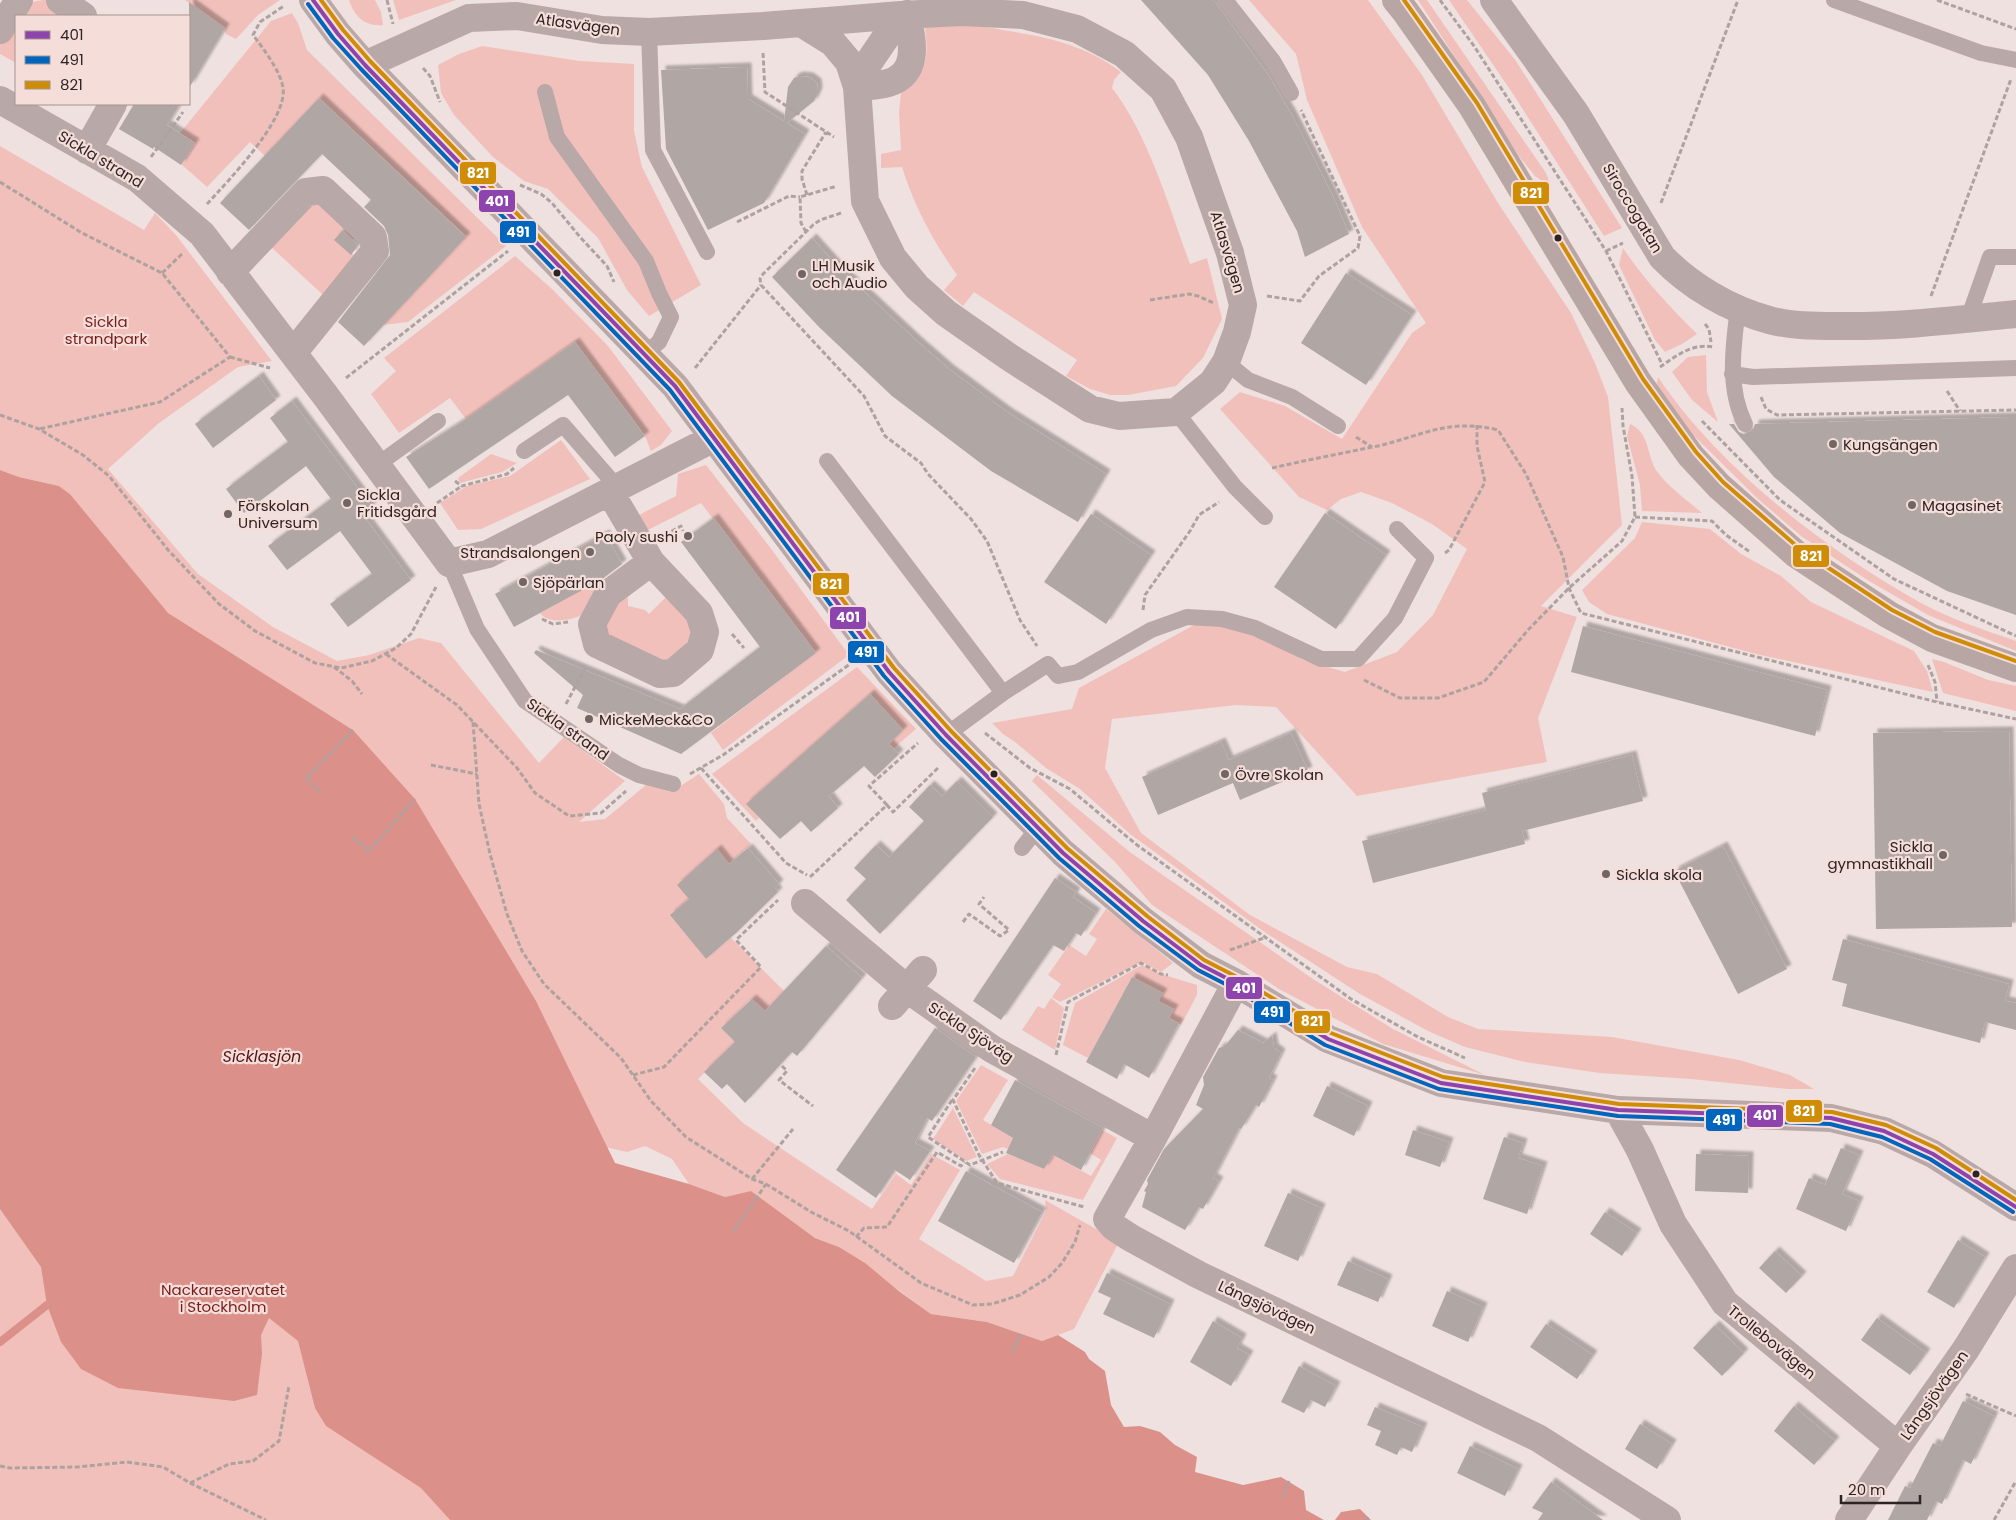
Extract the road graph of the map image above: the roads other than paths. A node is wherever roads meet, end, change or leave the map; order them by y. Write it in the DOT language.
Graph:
graph roads {
  1 [pos="19,0"];
  2 [pos="60,0"];
  3 [pos="313,0"];
  4 [pos="331,0"];
  5 [pos="1225,0"];
  6 [pos="1396,0"];
  7 [pos="1494,0"];
  8 [pos="1834,0"];
  9 [pos="1024,7"];
  10 [pos="517,8"];
  11 [pos="82,15"];
  12 [pos="904,15"];
  13 [pos="801,23"];
  14 [pos="0,30"];
  15 [pos="649,32"];
  16 [pos="338,34"];
  17 [pos="365,65"];
  18 [pos="2014,67"];
  19 [pos="857,87"];
  20 [pos="545,92"];
  21 [pos="1291,92"];
  22 [pos="0,100"];
  23 [pos="111,105"];
  24 [pos="87,150"];
  25 [pos="707,252"];
  26 [pos="2016,257"];
  27 [pos="230,272"];
  28 [pos="1738,308"];
  29 [pos="2016,314"];
  30 [pos="1968,318"];
  31 [pos="645,354"];
  32 [pos="283,361"];
  33 [pos="1226,362"];
  34 [pos="2016,368"];
  35 [pos="1732,374"];
  36 [pos="1176,412"];
  37 [pos="438,421"];
  38 [pos="1745,424"];
  39 [pos="1338,426"];
  40 [pos="714,438"];
  41 [pos="524,451"];
  42 [pos="827,461"];
  43 [pos="377,465"];
  44 [pos="614,490"];
  45 [pos="1265,517"];
  46 [pos="1397,528"];
  47 [pos="449,562"];
  48 [pos="651,562"];
  49 [pos="2016,668"];
  50 [pos="1004,693"];
  51 [pos="945,732"];
  52 [pos="673,784"];
  53 [pos="804,891"];
  54 [pos="1236,983"];
  55 [pos="1618,1110"];
  56 [pos="1153,1138"];
  57 [pos="2016,1207"];
  58 [pos="2016,1268"];
  59 [pos="1898,1446"];
  60 [pos="1667,1520"];
  61 [pos="1849,1520"];
  1 -- 14 [label="street"];
  2 -- 11 [label="street"];
  3 -- 16 [label="street"];
  4 -- 16 [label="street"];
  5 -- 21 [label="lane"];
  6 -- 49 [label="main road"];
  7 -- 28 [label="street, Siroccogatan"];
  8 -- 18 [label="lane"];
  9 -- 12 [label="street, Atlasvägen"];
  9 -- 33 [label="street, Atlasvägen"];
  10 -- 15 [label="street, Atlasvägen"];
  10 -- 17 [label="street, Atlasvägen"];
  12 -- 13 [label="street, Atlasvägen"];
  12 -- 19 [label="street"];
  13 -- 15 [label="street, Atlasvägen"];
  13 -- 19 [label="street"];
  15 -- 25 [label="lane"];
  16 -- 17 [label="street"];
  17 -- 31 [label="street"];
  19 -- 36 [label="street"];
  20 -- 31 [label="lane"];
  22 -- 24 [label="street, Sickla strand"];
  23 -- 24 [label="street"];
  24 -- 27 [label="street, Sickla strand"];
  26 -- 30 [label="lane"];
  27 -- 32 [label="street, Sickla strand"];
  27 -- 32 [label="street"];
  28 -- 30 [label="street, Siroccogatan"];
  28 -- 35 [label="lane"];
  29 -- 30 [label="street, Siroccogatan"];
  31 -- 40 [label="street"];
  32 -- 43 [label="street, Sickla strand"];
  33 -- 36 [label="street, Atlasvägen"];
  33 -- 39 [label="lane"];
  34 -- 35 [label="lane"];
  35 -- 38 [label="lane"];
  36 -- 45 [label="lane"];
  37 -- 43 [label="lane"];
  40 -- 44 [label="street"];
  40 -- 51 [label="street"];
  41 -- 44 [label="lane"];
  42 -- 50 [label="lane"];
  43 -- 47 [label="street, Sickla strand"];
  44 -- 47 [label="street"];
  44 -- 48 [label="street"];
  46 -- 50 [label="lane"];
  47 -- 52 [label="lane, Sickla strand"];
  48 -- 48 [label="street"];
  50 -- 51 [label="lane"];
  51 -- 54 [label="street"];
  53 -- 56 [label="street, Sickla Sjöväg"];
  54 -- 55 [label="street"];
  54 -- 56 [label="street, Långsjövägen"];
  55 -- 57 [label="street"];
  55 -- 59 [label="street, Trollebovägen"];
  56 -- 60 [label="street, Långsjövägen"];
  58 -- 59 [label="street, Långsjövägen"];
  59 -- 61 [label="street, Långsjövägen"];
}
